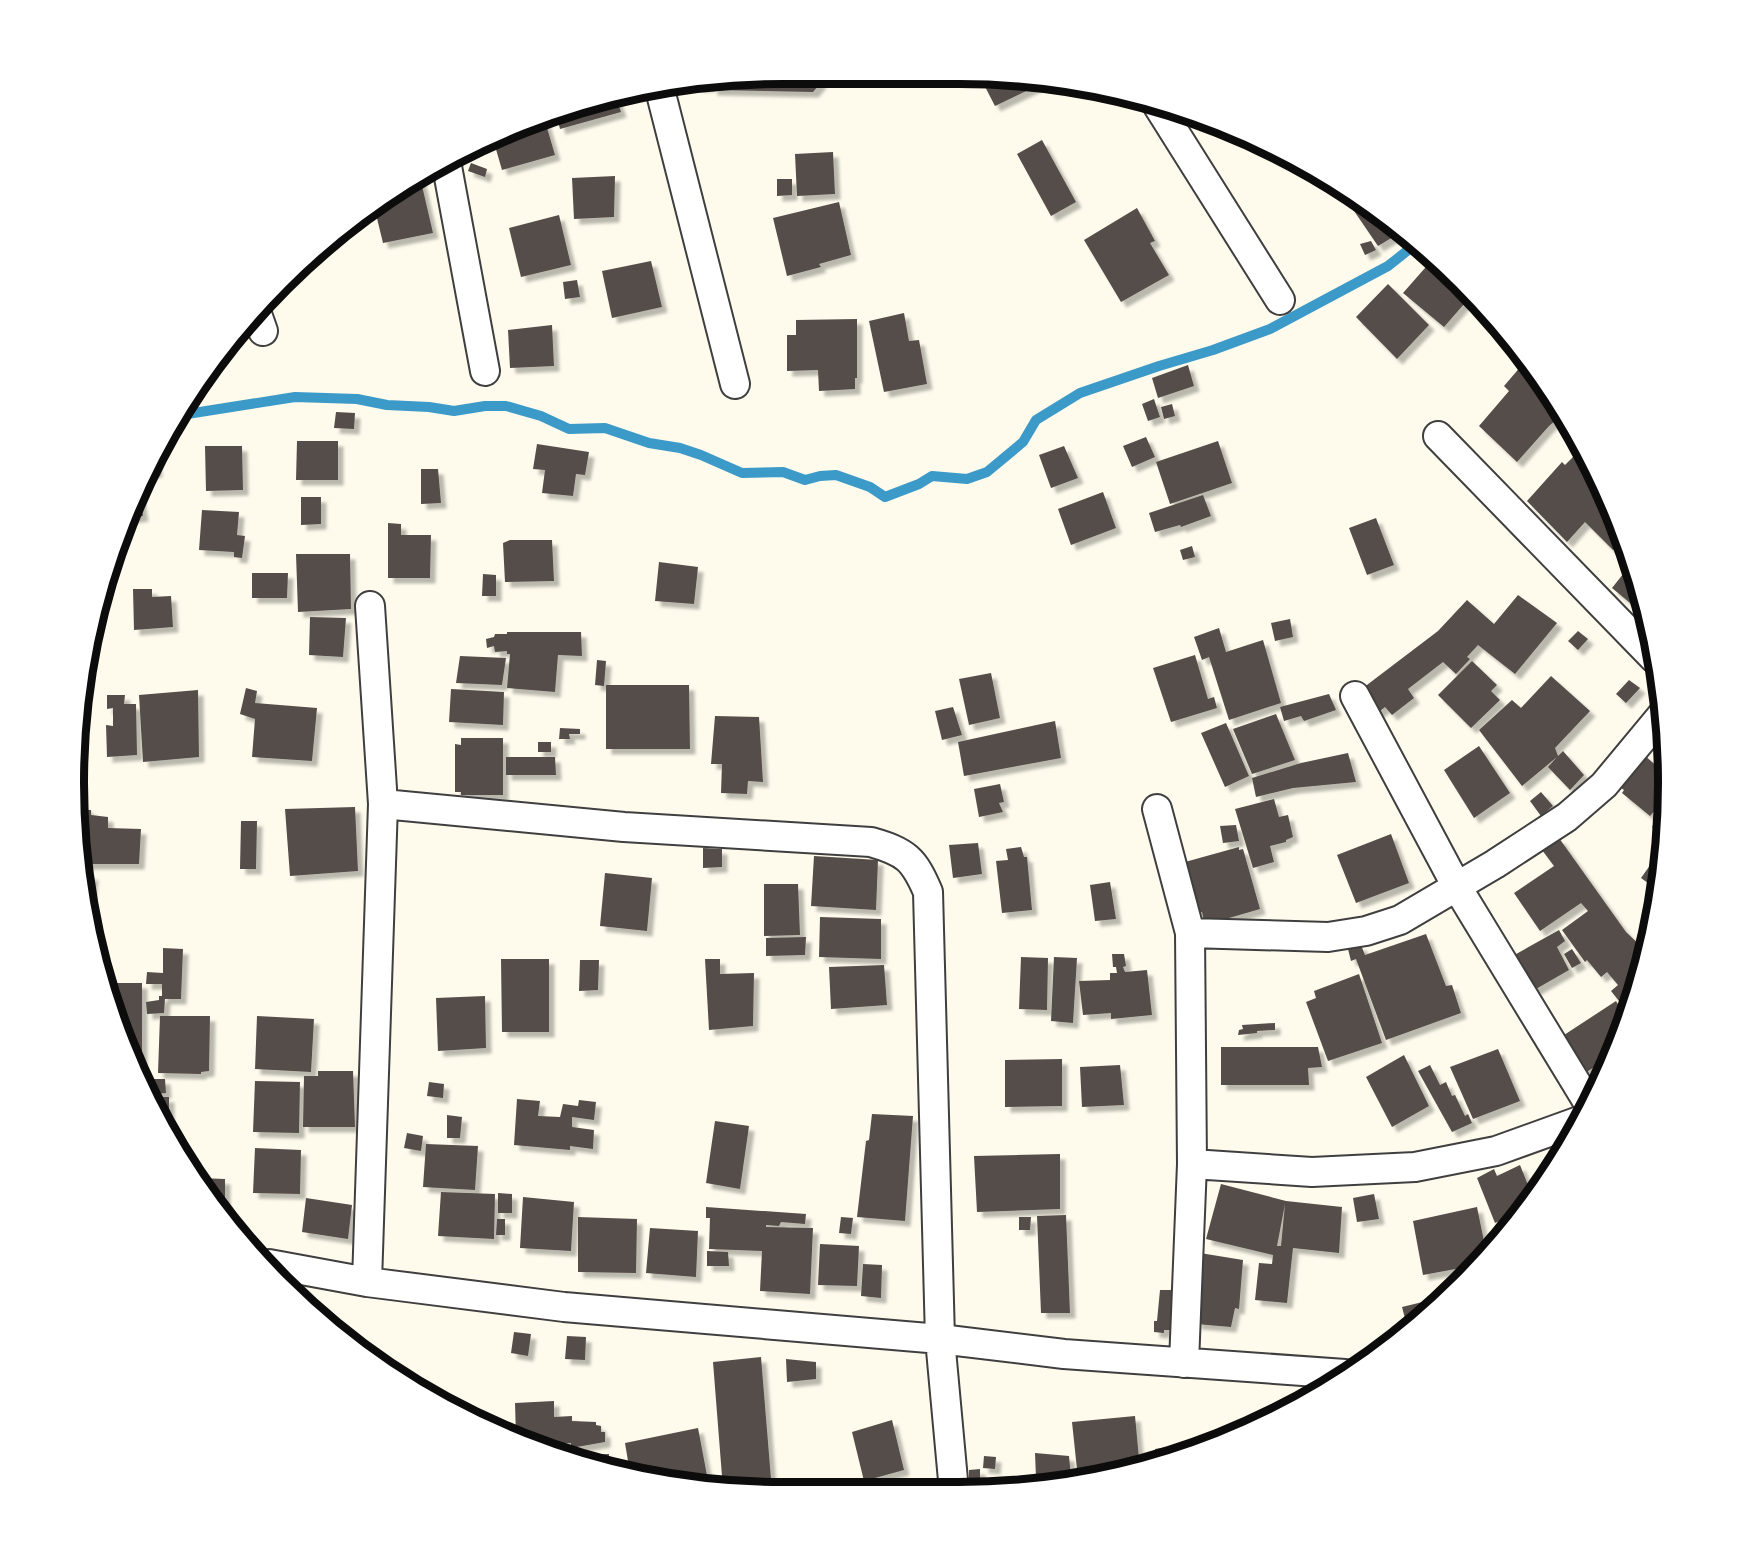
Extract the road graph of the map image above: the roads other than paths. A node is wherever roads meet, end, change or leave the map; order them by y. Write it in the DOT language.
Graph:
graph roads {
  1 [pos="661,95"];
  2 [pos="1164,115"];
  3 [pos="448,170"];
  4 [pos="1280,300"];
  5 [pos="485,370"];
  6 [pos="735,384"];
  7 [pos="1438,436"];
  8 [pos="370,606"];
  9 [pos="1645,649"];
  10 [pos="1355,696"];
  11 [pos="1655,723"];
  12 [pos="383,804"];
  13 [pos="1157,809"];
  14 [pos="1457,886"];
  15 [pos="1190,933"];
  16 [pos="1584,1096"];
  17 [pos="1568,1125"];
  18 [pos="1192,1164"];
  19 [pos="278,1266"];
  20 [pos="368,1282"];
  21 [pos="940,1340"];
  22 [pos="1184,1363"];
  23 [pos="1332,1373"];
  24 [pos="953,1482"];
  1 -- 6 [label="street"];
  2 -- 4 [label="street"];
  3 -- 5 [label="street"];
  7 -- 9 [label="street"];
  8 -- 12 [label="street"];
  10 -- 14 [label="street"];
  11 -- 14 [label="street"];
  12 -- 20 [label="street"];
  12 -- 21 [label="street"];
  13 -- 15 [label="street"];
  14 -- 15 [label="street"];
  14 -- 16 [label="street"];
  15 -- 18 [label="street"];
  17 -- 18 [label="street"];
  18 -- 22 [label="street"];
  19 -- 20 [label="street"];
  20 -- 21 [label="street"];
  21 -- 22 [label="street"];
  21 -- 24 [label="street"];
  22 -- 23 [label="street"];
}
